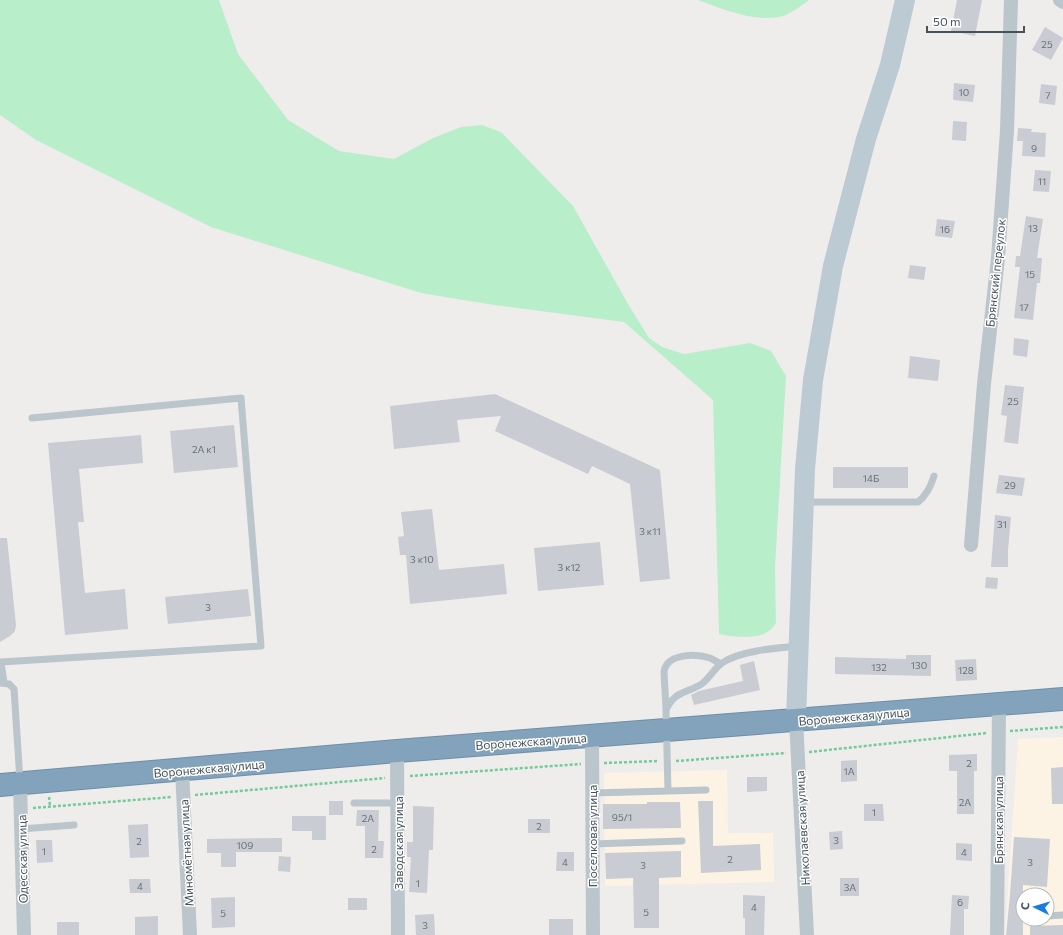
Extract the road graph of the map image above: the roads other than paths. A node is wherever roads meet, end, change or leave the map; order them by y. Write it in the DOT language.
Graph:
graph roads {
  1 [pos="905,0"];
  2 [pos="1011,0"];
  3 [pos="1060,0"];
  4 [pos="1063,2"];
  5 [pos="32,418"];
  6 [pos="934,476"];
  7 [pos="804,502"];
  8 [pos="971,546"];
  9 [pos="799,646"];
  10 [pos="721,664"];
  11 [pos="2,683"];
  12 [pos="1063,699"];
  13 [pos="999,705"];
  14 [pos="667,720"];
  15 [pos="796,720"];
  16 [pos="592,737"];
  17 [pos="397,751"];
  18 [pos="182,770"];
  19 [pos="10,785"];
  20 [pos="706,790"];
  21 [pos="668,791"];
  22 [pos="592,793"];
  23 [pos="354,803"];
  24 [pos="397,803"];
  25 [pos="74,825"];
  26 [pos="21,829"];
  27 [pos="682,841"];
  28 [pos="592,844"];
  29 [pos="24,935"];
  30 [pos="190,935"];
  31 [pos="398,935"];
  32 [pos="593,935"];
  33 [pos="807,935"];
  34 [pos="997,935"];
  1 -- 7 [label="main road"];
  2 -- 8 [label="street, Брянский переулок"];
  3 -- 4 [label="street"];
  5 -- 11 [label="lane"];
  6 -- 7 [label="lane"];
  7 -- 9 [label="main road"];
  9 -- 10 [label="lane"];
  9 -- 15 [label="main road"];
  10 -- 14 [label="lane"];
  10 -- 14 [label="lane"];
  11 -- 19 [label="lane"];
  12 -- 13 [label="highway, Воронежская улица"];
  13 -- 15 [label="highway, Воронежская улица"];
  13 -- 34 [label="street, Брянская улица"];
  14 -- 15 [label="highway, Воронежская улица"];
  14 -- 16 [label="highway, Воронежская улица"];
  14 -- 21 [label="lane"];
  15 -- 33 [label="street, Николаевская улица"];
  16 -- 17 [label="highway, Воронежская улица"];
  16 -- 22 [label="street, Поселковая улица"];
  17 -- 18 [label="highway, Воронежская улица"];
  17 -- 24 [label="street, Заводская улица"];
  18 -- 19 [label="highway, Воронежская улица"];
  18 -- 30 [label="street, Миномётная улица"];
  19 -- 26 [label="street, Одесская улица"];
  20 -- 21 [label="lane"];
  21 -- 22 [label="lane"];
  22 -- 28 [label="street, Поселковая улица"];
  23 -- 24 [label="lane"];
  24 -- 31 [label="street, Заводская улица"];
  25 -- 26 [label="lane"];
  26 -- 29 [label="street, Одесская улица"];
  27 -- 28 [label="lane"];
  28 -- 32 [label="street, Поселковая улица"];
}
